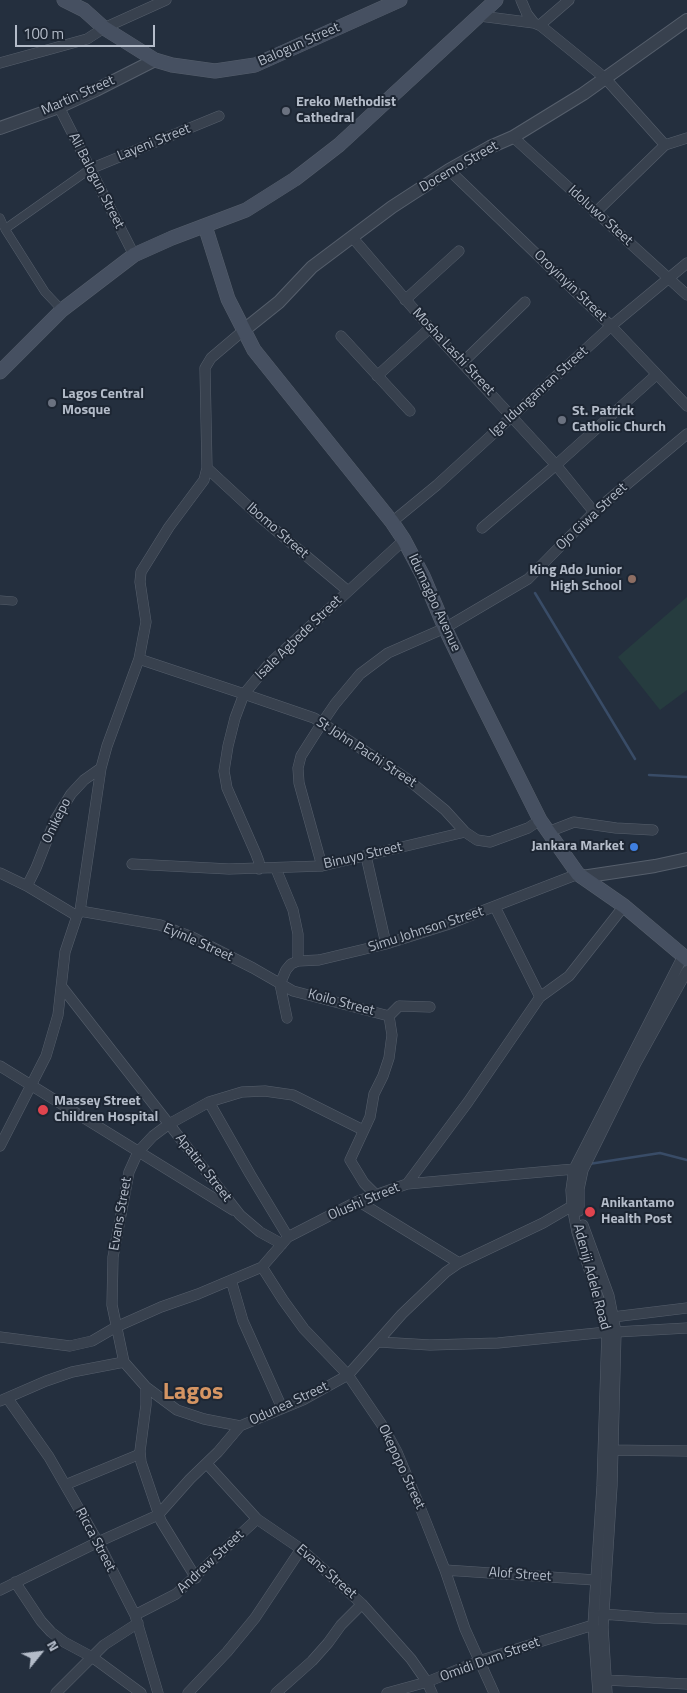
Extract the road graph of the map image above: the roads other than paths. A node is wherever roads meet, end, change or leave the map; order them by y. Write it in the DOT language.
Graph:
graph roads {
  1 [pos="64,0"];
  2 [pos="166,0"];
  3 [pos="400,0"];
  4 [pos="521,0"];
  5 [pos="569,0"];
  6 [pos="83,5"];
  7 [pos="489,6"];
  8 [pos="687,20"];
  9 [pos="537,24"];
  10 [pos="104,28"];
  11 [pos="155,60"];
  12 [pos="0,63"];
  13 [pos="605,78"];
  14 [pos="59,107"];
  15 [pos="218,116"];
  16 [pos="0,128"];
  17 [pos="513,137"];
  18 [pos="687,138"];
  19 [pos="665,145"];
  20 [pos="90,169"];
  21 [pos="450,170"];
  22 [pos="595,213"];
  23 [pos="0,218"];
  24 [pos="205,226"];
  25 [pos="5,229"];
  26 [pos="352,237"];
  27 [pos="459,251"];
  28 [pos="134,255"];
  29 [pos="687,263"];
  30 [pos="668,278"];
  31 [pos="687,295"];
  32 [pos="405,300"];
  33 [pos="525,302"];
  34 [pos="62,310"];
  35 [pos="611,326"];
  36 [pos="430,328"];
  37 [pos="244,330"];
  38 [pos="342,336"];
  39 [pos="463,362"];
  40 [pos="0,372"];
  41 [pos="656,374"];
  42 [pos="377,376"];
  43 [pos="687,406"];
  44 [pos="410,411"];
  45 [pos="512,416"];
  46 [pos="687,434"];
  47 [pos="556,465"];
  48 [pos="207,468"];
  49 [pos="594,512"];
  50 [pos="392,522"];
  51 [pos="482,528"];
  52 [pos="404,540"];
  53 [pos="348,592"];
  54 [pos="0,600"];
  55 [pos="13,601"];
  56 [pos="445,628"];
  57 [pos="139,659"];
  58 [pos="244,694"];
  59 [pos="322,723"];
  60 [pos="101,768"];
  61 [pos="544,826"];
  62 [pos="653,830"];
  63 [pos="465,832"];
  64 [pos="366,856"];
  65 [pos="687,859"];
  66 [pos="132,864"];
  67 [pos="322,866"];
  68 [pos="276,868"];
  69 [pos="259,870"];
  70 [pos="0,873"];
  71 [pos="580,876"];
  72 [pos="27,886"];
  73 [pos="624,906"];
  74 [pos="496,907"];
  75 [pos="79,913"];
  76 [pos="386,944"];
  77 [pos="686,954"];
  78 [pos="298,961"];
  79 [pos="687,970"];
  80 [pos="280,984"];
  81 [pos="62,987"];
  82 [pos="540,997"];
  83 [pos="430,1007"];
  84 [pos="389,1016"];
  85 [pos="287,1018"];
  86 [pos="0,1066"];
  87 [pos="31,1086"];
  88 [pos="209,1102"];
  89 [pos="169,1124"];
  90 [pos="363,1130"];
  91 [pos="0,1146"];
  92 [pos="138,1152"];
  93 [pos="574,1169"];
  94 [pos="407,1184"];
  95 [pos="375,1194"];
  96 [pos="358,1201"];
  97 [pos="572,1206"];
  98 [pos="240,1215"];
  99 [pos="285,1241"];
  100 [pos="459,1263"];
  101 [pos="262,1267"];
  102 [pos="231,1280"];
  103 [pos="687,1308"];
  104 [pos="613,1318"];
  105 [pos="116,1328"];
  106 [pos="687,1328"];
  107 [pos="611,1332"];
  108 [pos="0,1337"];
  109 [pos="379,1342"];
  110 [pos="124,1362"];
  111 [pos="348,1375"];
  112 [pos="146,1387"];
  113 [pos="4,1400"];
  114 [pos="282,1408"];
  115 [pos="240,1426"];
  116 [pos="608,1450"];
  117 [pos="687,1452"];
  118 [pos="140,1454"];
  119 [pos="207,1464"];
  120 [pos="65,1485"];
  121 [pos="158,1515"];
  122 [pos="257,1519"];
  123 [pos="98,1542"];
  124 [pos="301,1549"];
  125 [pos="445,1570"];
  126 [pos="196,1578"];
  127 [pos="595,1580"];
  128 [pos="15,1582"];
  129 [pos="0,1590"];
  130 [pos="362,1604"];
  131 [pos="603,1614"];
  132 [pos="137,1619"];
  133 [pos="687,1619"];
  134 [pos="593,1625"];
  135 [pos="92,1657"];
  136 [pos="479,1661"];
  137 [pos="606,1680"];
  138 [pos="427,1682"];
  139 [pos="687,1684"];
  140 [pos="56,1693"];
  141 [pos="141,1693"];
  142 [pos="158,1693"];
  143 [pos="188,1693"];
  144 [pos="276,1693"];
  145 [pos="387,1693"];
  146 [pos="432,1693"];
  147 [pos="494,1693"];
  148 [pos="598,1693"];
  149 [pos="607,1693"];
  1 -- 6 [label="main road, Balogun Street"];
  2 -- 10 [label="street"];
  3 -- 11 [label="main road, Balogun Street"];
  4 -- 9 [label="street"];
  5 -- 9 [label="street"];
  6 -- 10 [label="main road, Balogun Street"];
  7 -- 9 [label="street"];
  7 -- 24 [label="main road"];
  8 -- 13 [label="street, Docemo Street"];
  9 -- 13 [label="street"];
  10 -- 11 [label="main road, Balogun Street"];
  10 -- 12 [label="street"];
  11 -- 14 [label="street, Martin Street"];
  13 -- 17 [label="street, Docemo Street"];
  13 -- 19 [label="street"];
  14 -- 16 [label="street, Martin Street"];
  14 -- 20 [label="street, Ali Balogun Street"];
  15 -- 20 [label="street, Layeni Street"];
  17 -- 21 [label="street, Docemo Street"];
  17 -- 22 [label="street, Idoluwo Steet"];
  18 -- 19 [label="street"];
  19 -- 22 [label="street"];
  20 -- 25 [label="street"];
  20 -- 28 [label="street, Ali Balogun Street"];
  21 -- 26 [label="street, Docemo Street"];
  21 -- 35 [label="street, Oroyinyin Street"];
  22 -- 30 [label="street, Idoluwo Steet"];
  23 -- 25 [label="street"];
  24 -- 28 [label="main road"];
  24 -- 37 [label="main road, Idumagbo Avenue"];
  25 -- 34 [label="street"];
  26 -- 32 [label="street, Mosha Lashi Street"];
  26 -- 37 [label="street, Docemo Street"];
  27 -- 32 [label="street"];
  28 -- 34 [label="main road"];
  29 -- 30 [label="street, Iga Idunganran Street"];
  30 -- 31 [label="street, Idoluwo Steet"];
  30 -- 35 [label="street, Iga Idunganran Street"];
  32 -- 36 [label="street, Mosha Lashi Street"];
  33 -- 39 [label="street"];
  34 -- 40 [label="main road"];
  35 -- 41 [label="street, Oroyinyin Street"];
  35 -- 45 [label="street, Iga Idunganran Street"];
  36 -- 39 [label="street, Mosha Lashi Street"];
  36 -- 42 [label="street"];
  37 -- 48 [label="street"];
  37 -- 50 [label="main road, Idumagbo Avenue"];
  38 -- 42 [label="street"];
  39 -- 45 [label="street, Mosha Lashi Street"];
  41 -- 43 [label="street, Oroyinyin Street"];
  41 -- 47 [label="street"];
  42 -- 44 [label="street"];
  45 -- 47 [label="street, Mosha Lashi Street"];
  45 -- 50 [label="street, Iga Idunganran Street"];
  46 -- 49 [label="street, Ojo Giwa Street"];
  47 -- 49 [label="street, Mosha Lashi Street"];
  47 -- 51 [label="street"];
  48 -- 53 [label="street, Ibomo Street"];
  48 -- 57 [label="street"];
  49 -- 56 [label="street, Ojo Giwa Street"];
  50 -- 52 [label="main road, Idumagbo Avenue"];
  52 -- 53 [label="street, Isale Agbede Street"];
  52 -- 56 [label="main road, Idumagbo Avenue"];
  53 -- 58 [label="street, Isale Agbede Street"];
  54 -- 55 [label="street"];
  56 -- 59 [label="street, Ojo Giwa Street"];
  56 -- 61 [label="main road, Idumagbo Avenue"];
  57 -- 58 [label="street, St John Pachi Street"];
  57 -- 60 [label="street"];
  58 -- 59 [label="street, St John Pachi Street"];
  58 -- 69 [label="street, Isale Agbede Street"];
  59 -- 63 [label="street, St John Pachi Street"];
  59 -- 67 [label="street, Ojo Giwa Street"];
  60 -- 72 [label="street, Onikepo"];
  60 -- 75 [label="street"];
  61 -- 62 [label="street"];
  61 -- 63 [label="street"];
  61 -- 71 [label="main road, Idumagbo Avenue"];
  63 -- 64 [label="street, Binuyo Street"];
  64 -- 67 [label="street, Binuyo Street"];
  64 -- 76 [label="street"];
  65 -- 71 [label="street"];
  66 -- 69 [label="street, Binuyo Street"];
  67 -- 68 [label="street, Binuyo Street"];
  68 -- 69 [label="street, Binuyo Street"];
  68 -- 78 [label="street"];
  70 -- 72 [label="street"];
  71 -- 73 [label="main road, Idumagbo Avenue"];
  71 -- 74 [label="street, Simu Johnson Street"];
  72 -- 75 [label="street"];
  73 -- 77 [label="main road, Idumagbo Avenue"];
  73 -- 82 [label="street, Olushi Street"];
  74 -- 76 [label="street, Simu Johnson Street"];
  74 -- 82 [label="street"];
  75 -- 80 [label="street, Eyinle Street"];
  75 -- 81 [label="street"];
  76 -- 78 [label="street, Simu Johnson Street"];
  77 -- 93 [label="street, Adeniji Adele Road"];
  78 -- 80 [label="street"];
  79 -- 104 [label="street, Adeniji Adele Road"];
  80 -- 84 [label="street, Koilo Street"];
  80 -- 85 [label="street"];
  81 -- 87 [label="street"];
  81 -- 89 [label="street, Apatira Street"];
  82 -- 94 [label="street, Olushi Street"];
  83 -- 84 [label="street, Koilo Street"];
  84 -- 90 [label="street"];
  86 -- 87 [label="street"];
  87 -- 91 [label="street"];
  87 -- 92 [label="street"];
  88 -- 89 [label="street, Evans Street"];
  88 -- 90 [label="street, Evans Street"];
  88 -- 99 [label="street"];
  89 -- 92 [label="street, Evans Street"];
  89 -- 98 [label="street, Apatira Street"];
  90 -- 95 [label="street"];
  92 -- 98 [label="street"];
  92 -- 105 [label="street, Evans Street"];
  93 -- 94 [label="street"];
  93 -- 97 [label="street, Adeniji Adele Road"];
  94 -- 95 [label="street, Olushi Street"];
  95 -- 96 [label="street, Olushi Street"];
  96 -- 99 [label="street, Olushi Street"];
  96 -- 100 [label="street"];
  97 -- 100 [label="street, Odunea Street"];
  97 -- 107 [label="street, Adeniji Adele Road"];
  98 -- 99 [label="street, Apatira Street"];
  99 -- 101 [label="street, Olushi Street"];
  100 -- 109 [label="street, Odunea Street"];
  101 -- 102 [label="street, Olushi Street"];
  101 -- 111 [label="street, Okepopo Street"];
  102 -- 105 [label="street, Olushi Street"];
  102 -- 114 [label="street"];
  103 -- 104 [label="street"];
  104 -- 107 [label="street, Adeniji Adele Road"];
  105 -- 108 [label="street, Olushi Street"];
  105 -- 110 [label="street, Evans Street"];
  106 -- 107 [label="street"];
  107 -- 109 [label="street"];
  107 -- 116 [label="street, Adeniji Adele Road"];
  109 -- 111 [label="street, Odunea Street"];
  110 -- 112 [label="street, Evans Street"];
  110 -- 113 [label="street"];
  111 -- 114 [label="street, Odunea Street"];
  111 -- 125 [label="street, Okepopo Street"];
  112 -- 115 [label="street, Evans Street"];
  112 -- 118 [label="street"];
  113 -- 120 [label="street, Ricca Street"];
  114 -- 115 [label="street, Odunea Street"];
  115 -- 119 [label="street, Odunea Street"];
  116 -- 117 [label="street"];
  116 -- 127 [label="street, Adeniji Adele Road"];
  116 -- 131 [label="street, Adeniji Adele Road"];
  118 -- 120 [label="street"];
  118 -- 121 [label="street"];
  119 -- 121 [label="street, Odunea Street"];
  119 -- 122 [label="street, Evans Street"];
  120 -- 123 [label="street, Ricca Street"];
  121 -- 123 [label="street, Odunea Street"];
  121 -- 126 [label="street"];
  122 -- 124 [label="street, Evans Street"];
  122 -- 126 [label="street, Andrew Street"];
  123 -- 128 [label="street, Odunea Street"];
  123 -- 132 [label="street, Ricca Street"];
  124 -- 130 [label="street, Evans Street"];
  124 -- 143 [label="street"];
  125 -- 127 [label="street, Alof Street"];
  125 -- 136 [label="street, Okepopo Street"];
  126 -- 132 [label="street, Andrew Street"];
  127 -- 134 [label="street, Adeniji Adele Road"];
  128 -- 129 [label="street, Odunea Street"];
  128 -- 135 [label="street"];
  130 -- 138 [label="street, Evans Street"];
  130 -- 144 [label="street"];
  131 -- 133 [label="street"];
  131 -- 137 [label="street, Adeniji Adele Road"];
  132 -- 135 [label="street, Andrew Street"];
  132 -- 142 [label="street, Ricca Street"];
  134 -- 136 [label="street, Omidi Dum Street"];
  134 -- 148 [label="street, Adeniji Adele Road"];
  135 -- 140 [label="street, Andrew Street"];
  135 -- 141 [label="street"];
  136 -- 138 [label="street, Omidi Dum Street"];
  136 -- 147 [label="street, Okepopo Street"];
  137 -- 139 [label="street"];
  137 -- 149 [label="street, Adeniji Adele Road"];
  138 -- 145 [label="street, Omidi Dum Street"];
  138 -- 146 [label="street, Evans Street"];
}
